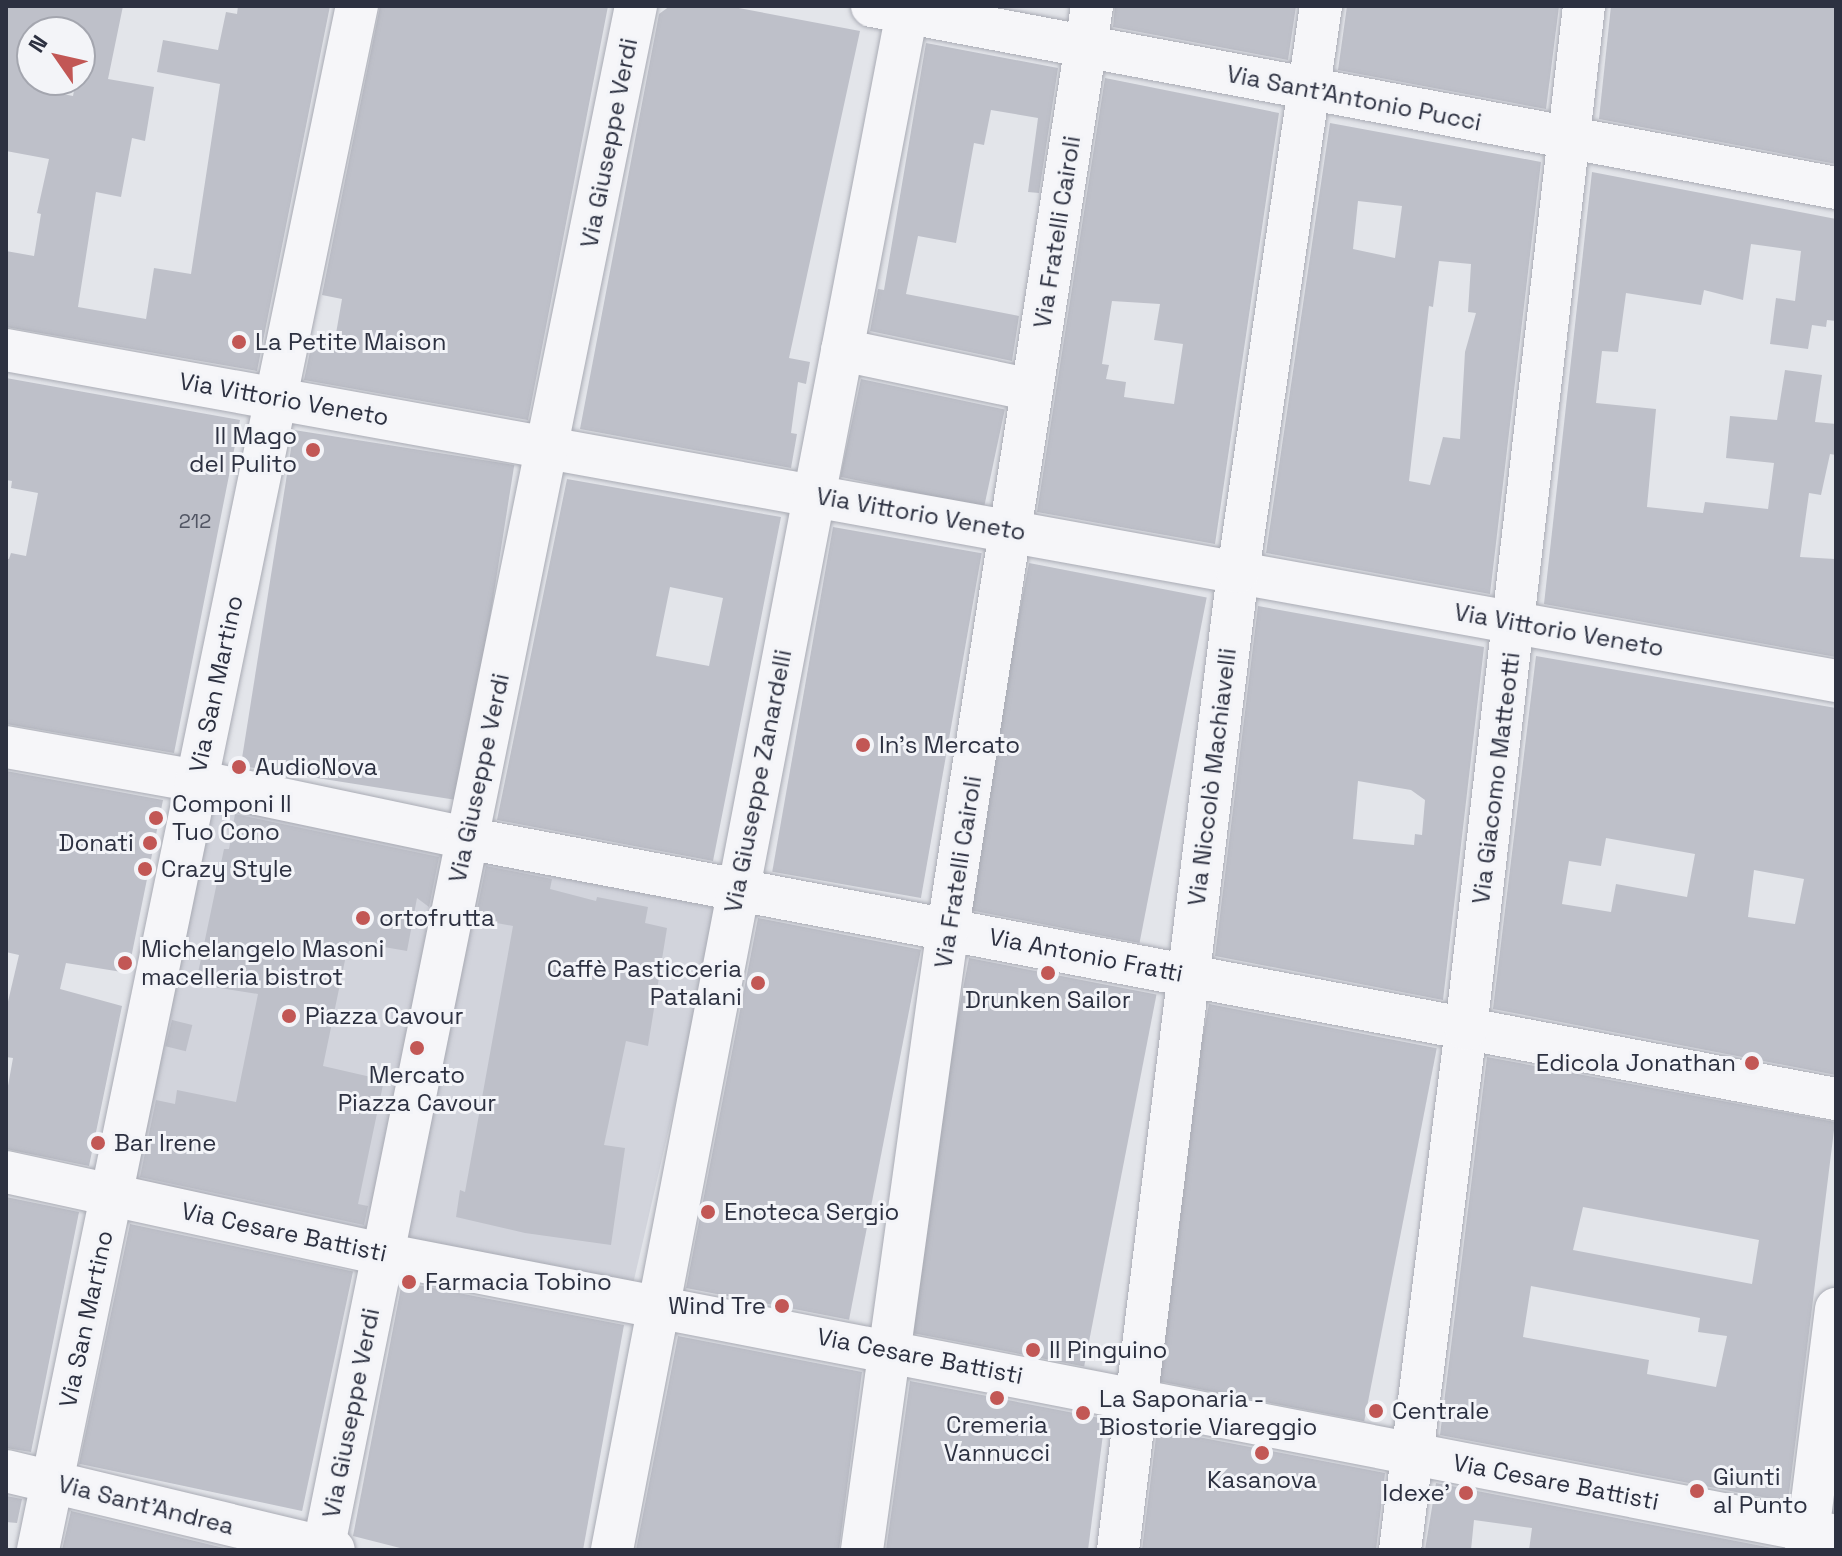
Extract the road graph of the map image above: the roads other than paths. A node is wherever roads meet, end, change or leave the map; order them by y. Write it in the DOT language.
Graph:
graph roads {
  1 [pos="357,6"];
  2 [pos="636,6"];
  3 [pos="1092,6"];
  4 [pos="1321,6"];
  5 [pos="1584,6"];
  6 [pos="889,9"];
  7 [pos="1086,46"];
  8 [pos="1308,91"];
  9 [pos="1569,139"];
  10 [pos="1836,188"];
  11 [pos="6,350"];
  12 [pos="842,350"];
  13 [pos="1032,390"];
  14 [pos="277,398"];
  15 [pos="547,446"];
  16 [pos="813,494"];
  17 [pos="1012,531"];
  18 [pos="1238,572"];
  19 [pos="1514,622"];
  20 [pos="1836,681"];
  21 [pos="6,747"];
  22 [pos="196,781"];
  23 [pos="466,838"];
  24 [pos="738,889"];
  25 [pos="948,928"];
  26 [pos="1187,975"];
  27 [pos="1466,1029"];
  28 [pos="1836,1099"];
  29 [pos="6,1172"];
  30 [pos="112,1194"];
  31 [pos="383,1254"];
  32 [pos="661,1308"];
  33 [pos="1836,1309"];
  34 [pos="890,1350"];
  35 [pos="1139,1398"];
  36 [pos="1412,1454"];
  37 [pos="6,1471"];
  38 [pos="51,1482"];
  39 [pos="1817,1539"];
  40 [pos="327,1549"];
  41 [pos="38,1550"];
  42 [pos="612,1550"];
  43 [pos="862,1550"];
  44 [pos="1118,1550"];
  45 [pos="1400,1550"];
  1 -- 14 [label="street, Via San Martino"];
  2 -- 15 [label="street, Via Giuseppe Verdi"];
  3 -- 7 [label="street, Via Fratelli Cairoli"];
  4 -- 8 [label="street, Via Niccolò Machiavelli"];
  5 -- 9 [label="street, Via Giacomo Matteotti"];
  6 -- 7 [label="street, Via Sant'Antonio Pucci"];
  6 -- 12 [label="street, Via Giuseppe Zanardelli"];
  7 -- 8 [label="street, Via Sant'Antonio Pucci"];
  7 -- 13 [label="street, Via Fratelli Cairoli"];
  8 -- 9 [label="street, Via Sant'Antonio Pucci"];
  8 -- 18 [label="street, Via Niccolò Machiavelli"];
  9 -- 10 [label="street, Via Sant'Antonio Pucci"];
  9 -- 19 [label="street, Via Giacomo Matteotti"];
  11 -- 14 [label="street, Via Vittorio Veneto"];
  12 -- 13 [label="street"];
  12 -- 16 [label="street, Via Giuseppe Zanardelli"];
  13 -- 17 [label="street, Via Fratelli Cairoli"];
  14 -- 15 [label="street, Via Vittorio Veneto"];
  14 -- 22 [label="street, Via San Martino"];
  15 -- 16 [label="street, Via Vittorio Veneto"];
  15 -- 23 [label="street, Via Giuseppe Verdi"];
  16 -- 17 [label="street, Via Vittorio Veneto"];
  16 -- 24 [label="street, Via Giuseppe Zanardelli"];
  17 -- 18 [label="street, Via Vittorio Veneto"];
  17 -- 25 [label="street, Via Fratelli Cairoli"];
  18 -- 19 [label="street, Via Vittorio Veneto"];
  18 -- 26 [label="street, Via Niccolò Machiavelli"];
  19 -- 20 [label="street, Via Vittorio Veneto"];
  19 -- 27 [label="street, Via Giacomo Matteotti"];
  21 -- 22 [label="street, Via Antonio Fratti"];
  22 -- 23 [label="street, Via Antonio Fratti"];
  22 -- 30 [label="street, Via San Martino"];
  23 -- 24 [label="street, Via Antonio Fratti"];
  23 -- 31 [label="street, Via Giuseppe Verdi"];
  24 -- 25 [label="street, Via Antonio Fratti"];
  24 -- 32 [label="street, Via Giuseppe Zanardelli"];
  25 -- 26 [label="street, Via Antonio Fratti"];
  25 -- 34 [label="street, Via Fratelli Cairoli"];
  26 -- 27 [label="street, Via Antonio Fratti"];
  26 -- 35 [label="street, Via Niccolò Machiavelli"];
  27 -- 28 [label="street, Via Antonio Fratti"];
  27 -- 36 [label="street, Via Giacomo Matteotti"];
  29 -- 30 [label="street, Via Cesare Battisti"];
  30 -- 31 [label="street, Via Cesare Battisti"];
  30 -- 38 [label="street, Via San Martino"];
  31 -- 32 [label="street, Via Cesare Battisti"];
  31 -- 40 [label="street, Via Giuseppe Verdi"];
  32 -- 34 [label="street, Via Cesare Battisti"];
  32 -- 42 [label="street, Via Giuseppe Zanardelli"];
  33 -- 39 [label="street"];
  34 -- 35 [label="street, Via Cesare Battisti"];
  34 -- 43 [label="street, Via Fratelli Cairoli"];
  35 -- 36 [label="street, Via Cesare Battisti"];
  35 -- 44 [label="street, Via Niccolò Machiavelli"];
  36 -- 39 [label="street, Via Cesare Battisti"];
  36 -- 45 [label="street, Via Giacomo Matteotti"];
  37 -- 38 [label="street, Via Sant'Andrea"];
  38 -- 40 [label="street, Via Sant'Andrea"];
  38 -- 41 [label="street, Via San Martino"];
}
